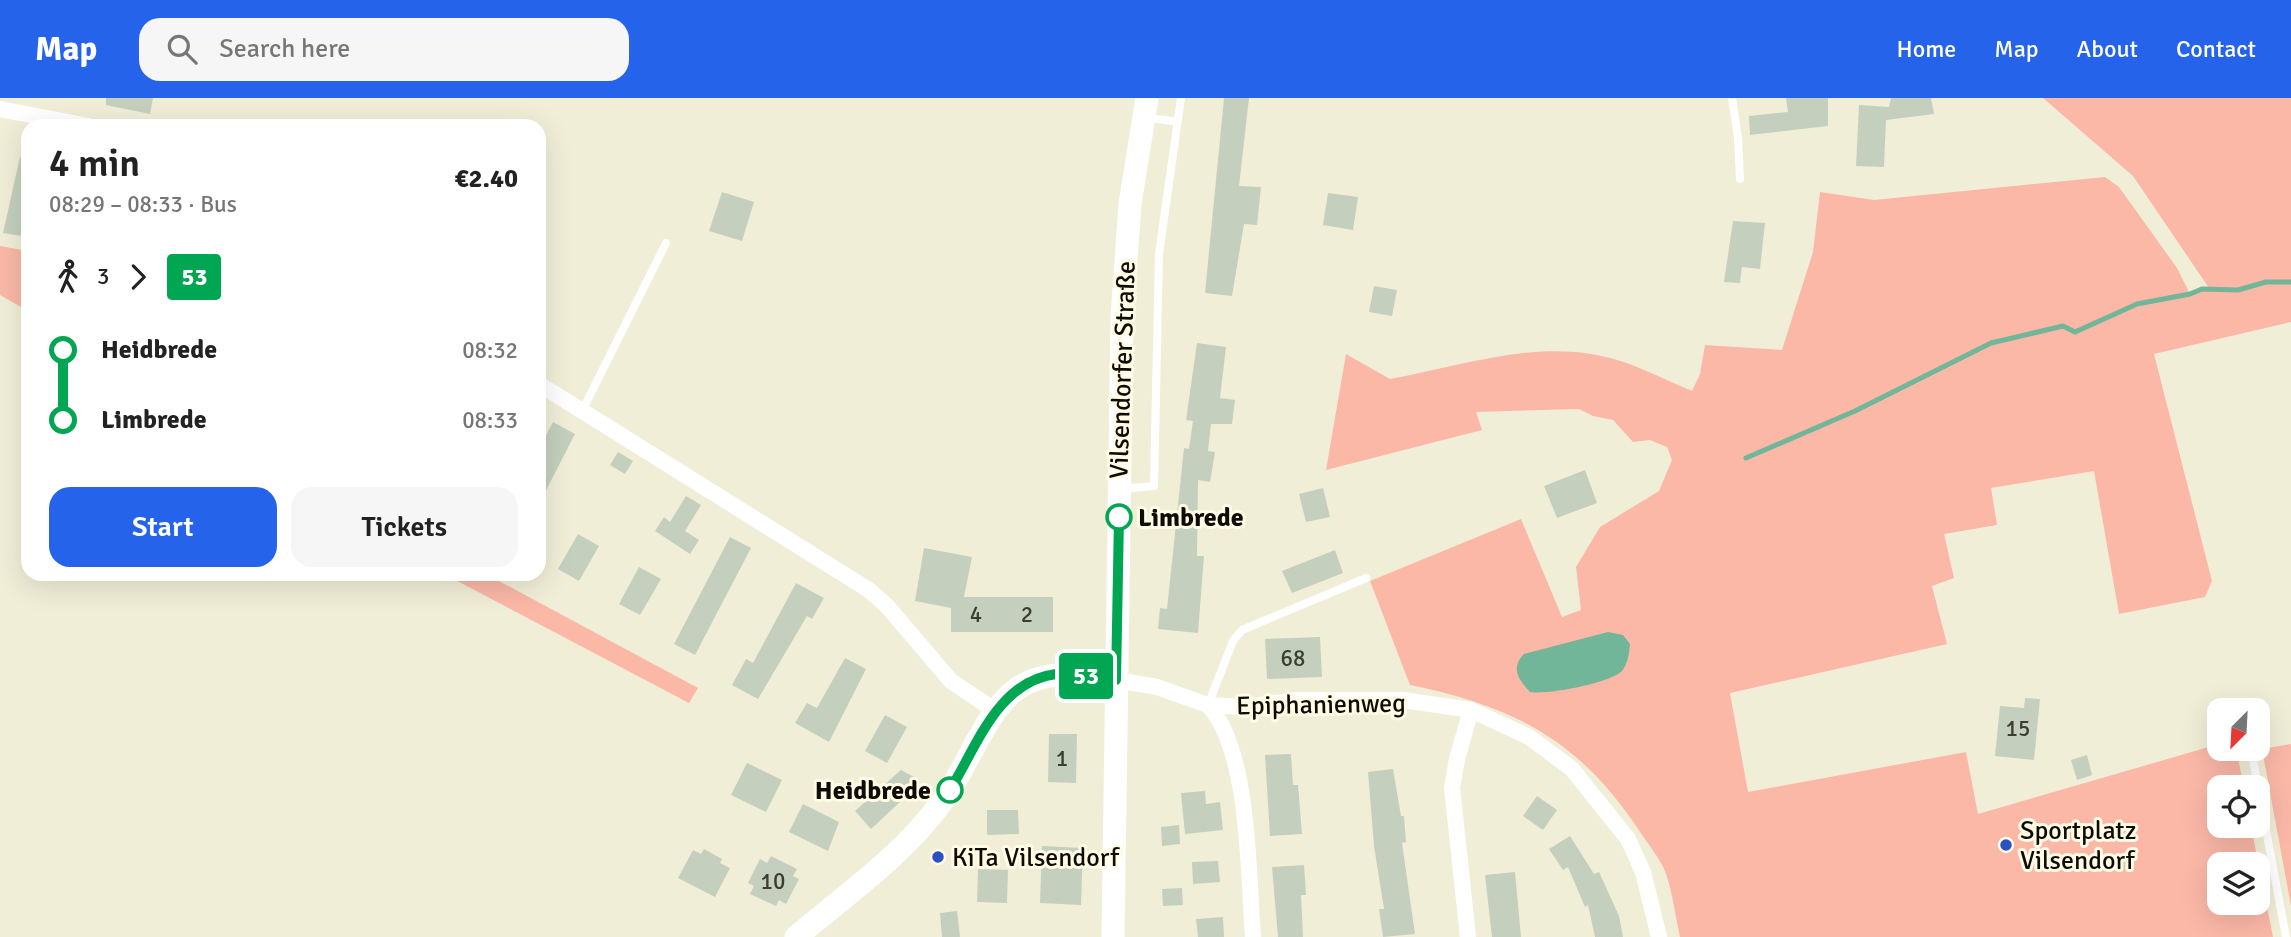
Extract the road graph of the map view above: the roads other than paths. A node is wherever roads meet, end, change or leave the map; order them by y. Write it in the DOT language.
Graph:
graph roads {
  1 [pos="1181,98"];
  2 [pos="1732,98"];
  3 [pos="1145,107"];
  4 [pos="0,109"];
  5 [pos="52,119"];
  6 [pos="1177,122"];
  7 [pos="1740,179"];
  8 [pos="666,243"];
  9 [pos="546,388"];
  10 [pos="582,411"];
  11 [pos="1119,489"];
  12 [pos="1366,579"];
  13 [pos="1116,680"];
  14 [pos="1208,705"];
  15 [pos="1471,710"];
  16 [pos="997,712"];
  17 [pos="2252,761"];
  18 [pos="796,937"];
  19 [pos="1113,937"];
  20 [pos="1253,937"];
  21 [pos="1468,937"];
  22 [pos="1659,937"];
  23 [pos="2286,937"];
  1 -- 6 [label="lane"];
  2 -- 7 [label="lane"];
  3 -- 6 [label="lane"];
  3 -- 11 [label="main road, Vilsendorfer Straße"];
  4 -- 5 [label="street"];
  6 -- 11 [label="lane"];
  8 -- 10 [label="lane"];
  9 -- 10 [label="street"];
  10 -- 16 [label="street"];
  11 -- 13 [label="main road, Vilsendorfer Straße"];
  12 -- 14 [label="lane"];
  13 -- 14 [label="street, Epiphanienweg"];
  13 -- 16 [label="main road"];
  13 -- 19 [label="main road, Vilsendorfer Straße"];
  14 -- 15 [label="street, Epiphanienweg"];
  14 -- 20 [label="street"];
  15 -- 21 [label="street"];
  15 -- 22 [label="street, Epiphanienweg"];
  16 -- 18 [label="main road"];
  17 -- 23 [label="lane"];
}
